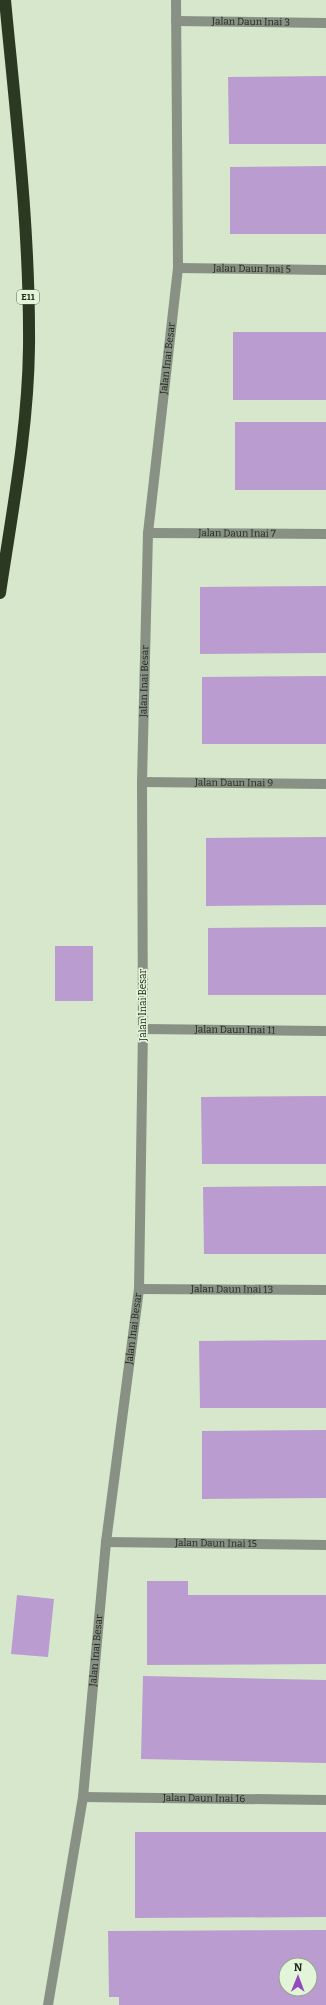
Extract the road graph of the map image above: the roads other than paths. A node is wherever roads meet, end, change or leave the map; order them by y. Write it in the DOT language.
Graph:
graph roads {
  1 [pos="5,0"];
  2 [pos="176,0"];
  3 [pos="176,21"];
  4 [pos="326,23"];
  5 [pos="178,268"];
  6 [pos="326,270"];
  7 [pos="148,533"];
  8 [pos="326,534"];
  9 [pos="0,594"];
  10 [pos="142,782"];
  11 [pos="326,784"];
  12 [pos="143,1029"];
  13 [pos="326,1031"];
  14 [pos="139,1289"];
  15 [pos="326,1290"];
  16 [pos="106,1542"];
  17 [pos="326,1546"];
  18 [pos="83,1797"];
  19 [pos="326,1800"];
  20 [pos="48,2005"];
  1 -- 9 [label="highway, E11"];
  2 -- 3 [label="street, Jalan Inai Besar"];
  3 -- 4 [label="street, Jalan Daun Inai 3"];
  3 -- 5 [label="street, Jalan Inai Besar"];
  5 -- 6 [label="street, Jalan Daun Inai 5"];
  5 -- 7 [label="street, Jalan Inai Besar"];
  7 -- 8 [label="street, Jalan Daun Inai 7"];
  7 -- 10 [label="street, Jalan Inai Besar"];
  10 -- 11 [label="street, Jalan Daun Inai 9"];
  10 -- 12 [label="street, Jalan Inai Besar"];
  12 -- 13 [label="street, Jalan Daun Inai 11"];
  12 -- 14 [label="street, Jalan Inai Besar"];
  14 -- 15 [label="street, Jalan Daun Inai 13"];
  14 -- 16 [label="street, Jalan Inai Besar"];
  16 -- 17 [label="street, Jalan Daun Inai 15"];
  16 -- 18 [label="street, Jalan Inai Besar"];
  18 -- 19 [label="street, Jalan Daun Inai 16"];
  18 -- 20 [label="street, Jalan Inai Besar"];
}
